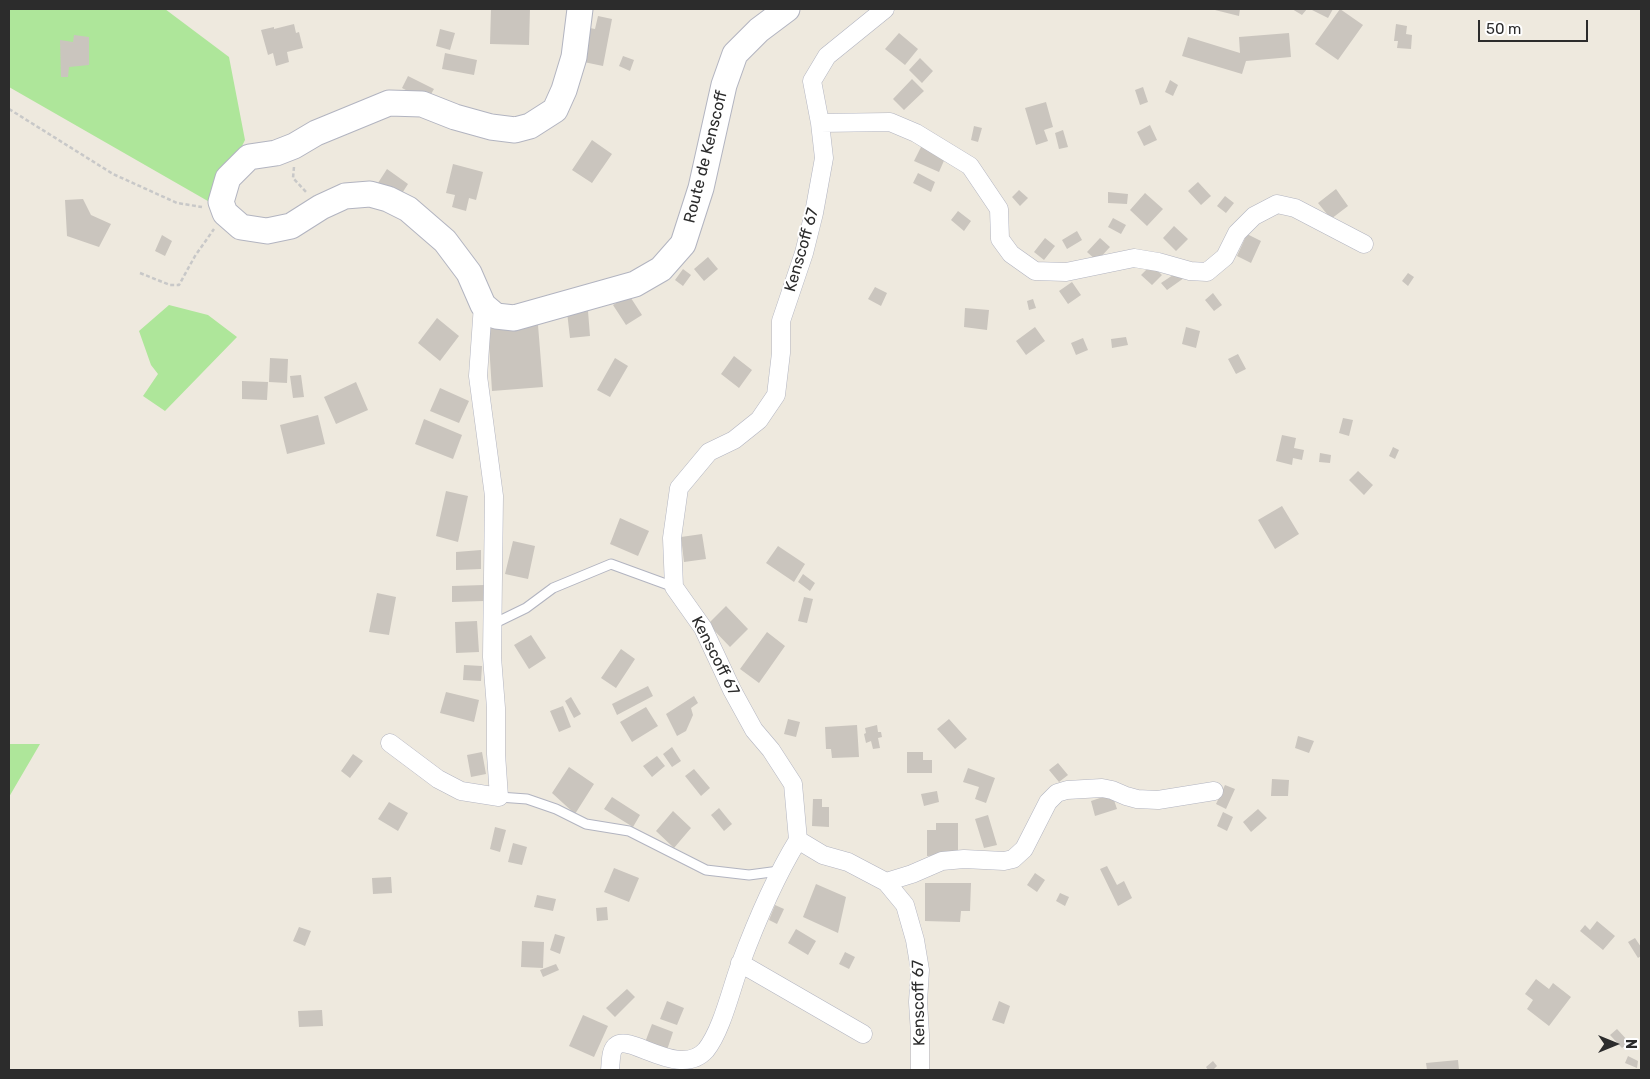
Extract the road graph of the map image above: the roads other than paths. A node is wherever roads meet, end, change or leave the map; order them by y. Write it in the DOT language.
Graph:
graph roads {
  1 [pos="580,9"];
  2 [pos="787,9"];
  3 [pos="885,9"];
  4 [pos="820,123"];
  5 [pos="1364,244"];
  6 [pos="483,305"];
  7 [pos="674,587"];
  8 [pos="491,625"];
  9 [pos="390,743"];
  10 [pos="1214,791"];
  11 [pos="499,797"];
  12 [pos="798,840"];
  13 [pos="779,871"];
  14 [pos="886,882"];
  15 [pos="740,963"];
  16 [pos="863,1034"];
  17 [pos="610,1070"];
  18 [pos="920,1070"];
  1 -- 6 [label="main road"];
  2 -- 6 [label="main road, Route de Kenscoff"];
  3 -- 4 [label="street, Kenscoff 67"];
  4 -- 5 [label="street"];
  4 -- 7 [label="street, Kenscoff 67"];
  6 -- 8 [label="street"];
  7 -- 8 [label="lane"];
  7 -- 12 [label="street, Kenscoff 67"];
  8 -- 11 [label="street"];
  9 -- 11 [label="street"];
  10 -- 14 [label="street"];
  11 -- 13 [label="lane"];
  12 -- 13 [label="street"];
  12 -- 14 [label="street, Kenscoff 67"];
  13 -- 15 [label="street"];
  14 -- 18 [label="street, Kenscoff 67"];
  15 -- 16 [label="street"];
  15 -- 17 [label="street"];
}
